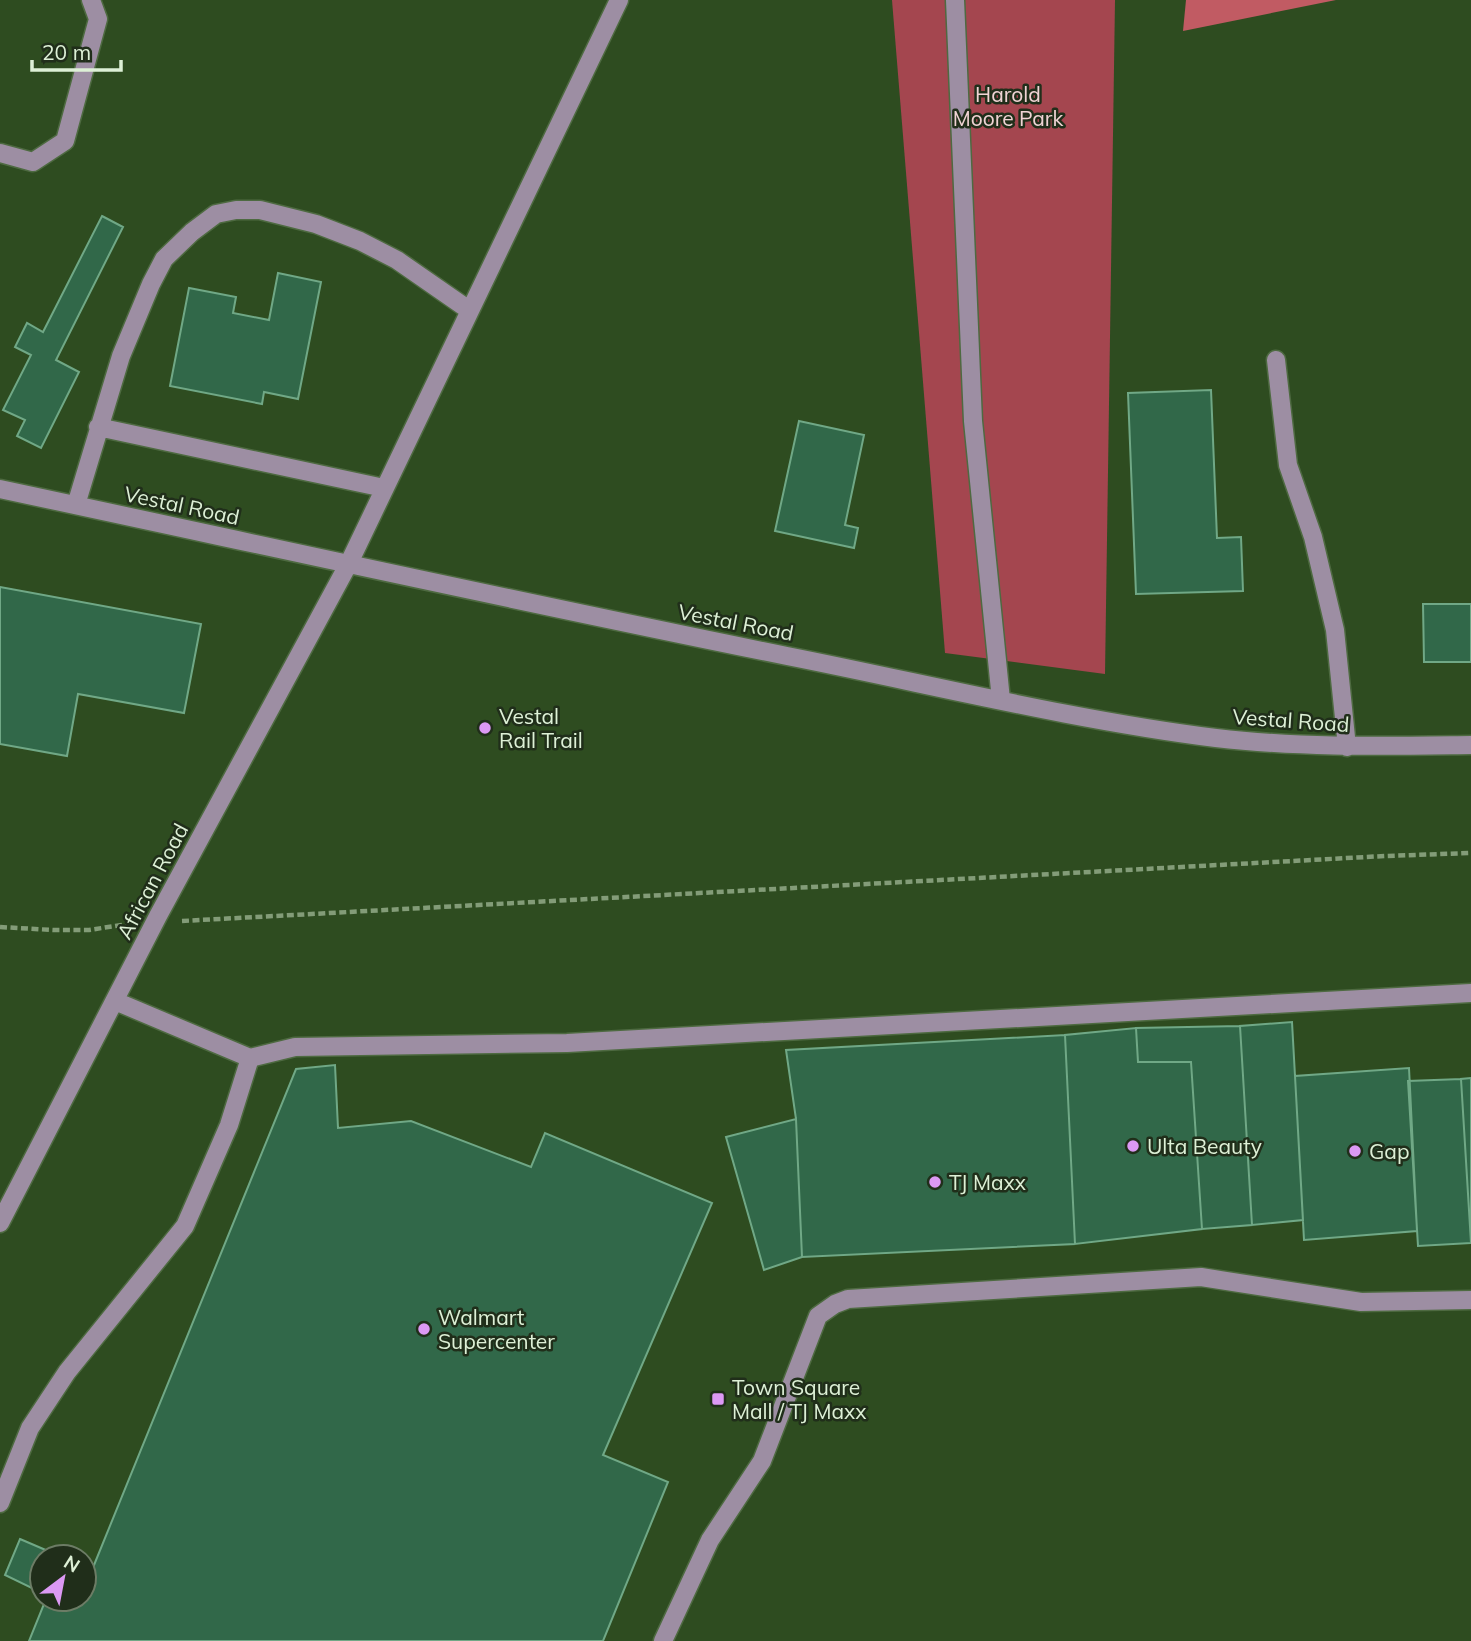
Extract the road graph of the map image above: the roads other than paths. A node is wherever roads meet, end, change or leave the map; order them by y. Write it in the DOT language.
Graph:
graph roads {
  1 [pos="92,0"];
  2 [pos="619,0"];
  3 [pos="955,0"];
  4 [pos="0,153"];
  5 [pos="469,310"];
  6 [pos="1276,360"];
  7 [pos="98,427"];
  8 [pos="384,488"];
  9 [pos="0,489"];
  10 [pos="76,505"];
  11 [pos="349,563"];
  12 [pos="1001,700"];
  13 [pos="1471,745"];
  14 [pos="1348,747"];
  15 [pos="1471,993"];
  16 [pos="115,1001"];
  17 [pos="250,1058"];
  18 [pos="0,1223"];
  19 [pos="1471,1300"];
  20 [pos="0,1503"];
  21 [pos="663,1641"];
  1 -- 4 [label="street"];
  2 -- 5 [label="street, African Road"];
  3 -- 12 [label="street"];
  5 -- 7 [label="street"];
  5 -- 8 [label="street, African Road"];
  6 -- 14 [label="street"];
  7 -- 8 [label="street"];
  7 -- 10 [label="street"];
  8 -- 11 [label="street, African Road"];
  9 -- 10 [label="street, Vestal Road"];
  10 -- 11 [label="street, Vestal Road"];
  11 -- 12 [label="street, Vestal Road"];
  11 -- 16 [label="street, African Road"];
  12 -- 14 [label="street, Vestal Road"];
  13 -- 14 [label="street, Vestal Road"];
  15 -- 17 [label="street"];
  16 -- 17 [label="street"];
  16 -- 18 [label="street, African Road"];
  17 -- 20 [label="street"];
  19 -- 21 [label="street"];
}
